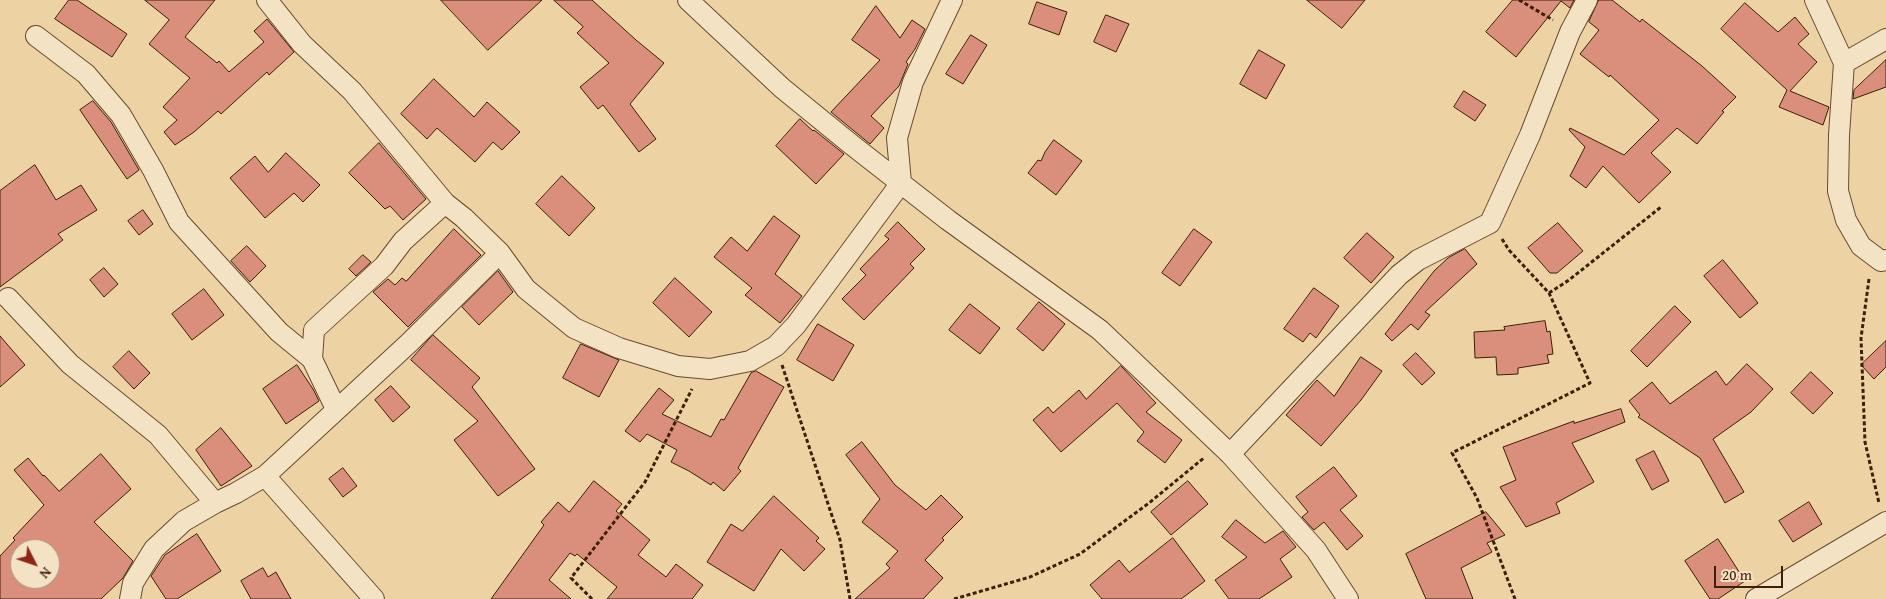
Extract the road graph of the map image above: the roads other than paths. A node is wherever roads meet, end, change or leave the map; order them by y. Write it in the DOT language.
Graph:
graph roads {
  1 [pos="267,0"];
  2 [pos="688,0"];
  3 [pos="952,0"];
  4 [pos="1587,0"];
  5 [pos="1815,0"];
  6 [pos="36,36"];
  7 [pos="1886,40"];
  8 [pos="1844,63"];
  9 [pos="901,183"];
  10 [pos="445,203"];
  11 [pos="500,253"];
  12 [pos="1886,260"];
  13 [pos="8,298"];
  14 [pos="312,359"];
  15 [pos="336,409"];
  16 [pos="1225,450"];
  17 [pos="264,476"];
  18 [pos="215,502"];
  19 [pos="1885,523"];
  20 [pos="130,599"];
  21 [pos="374,599"];
  22 [pos="1348,599"];
  23 [pos="1756,599"];
  1 -- 10 [label="street"];
  2 -- 9 [label="street"];
  3 -- 9 [label="street"];
  4 -- 16 [label="street"];
  5 -- 8 [label="street"];
  6 -- 14 [label="street"];
  7 -- 8 [label="street"];
  8 -- 12 [label="street"];
  9 -- 11 [label="street"];
  9 -- 16 [label="street"];
  10 -- 11 [label="street"];
  10 -- 14 [label="street"];
  11 -- 15 [label="street"];
  13 -- 18 [label="street"];
  14 -- 15 [label="street"];
  15 -- 17 [label="street"];
  16 -- 22 [label="street"];
  17 -- 18 [label="street"];
  17 -- 21 [label="street"];
  18 -- 20 [label="street"];
  19 -- 23 [label="street"];
}
